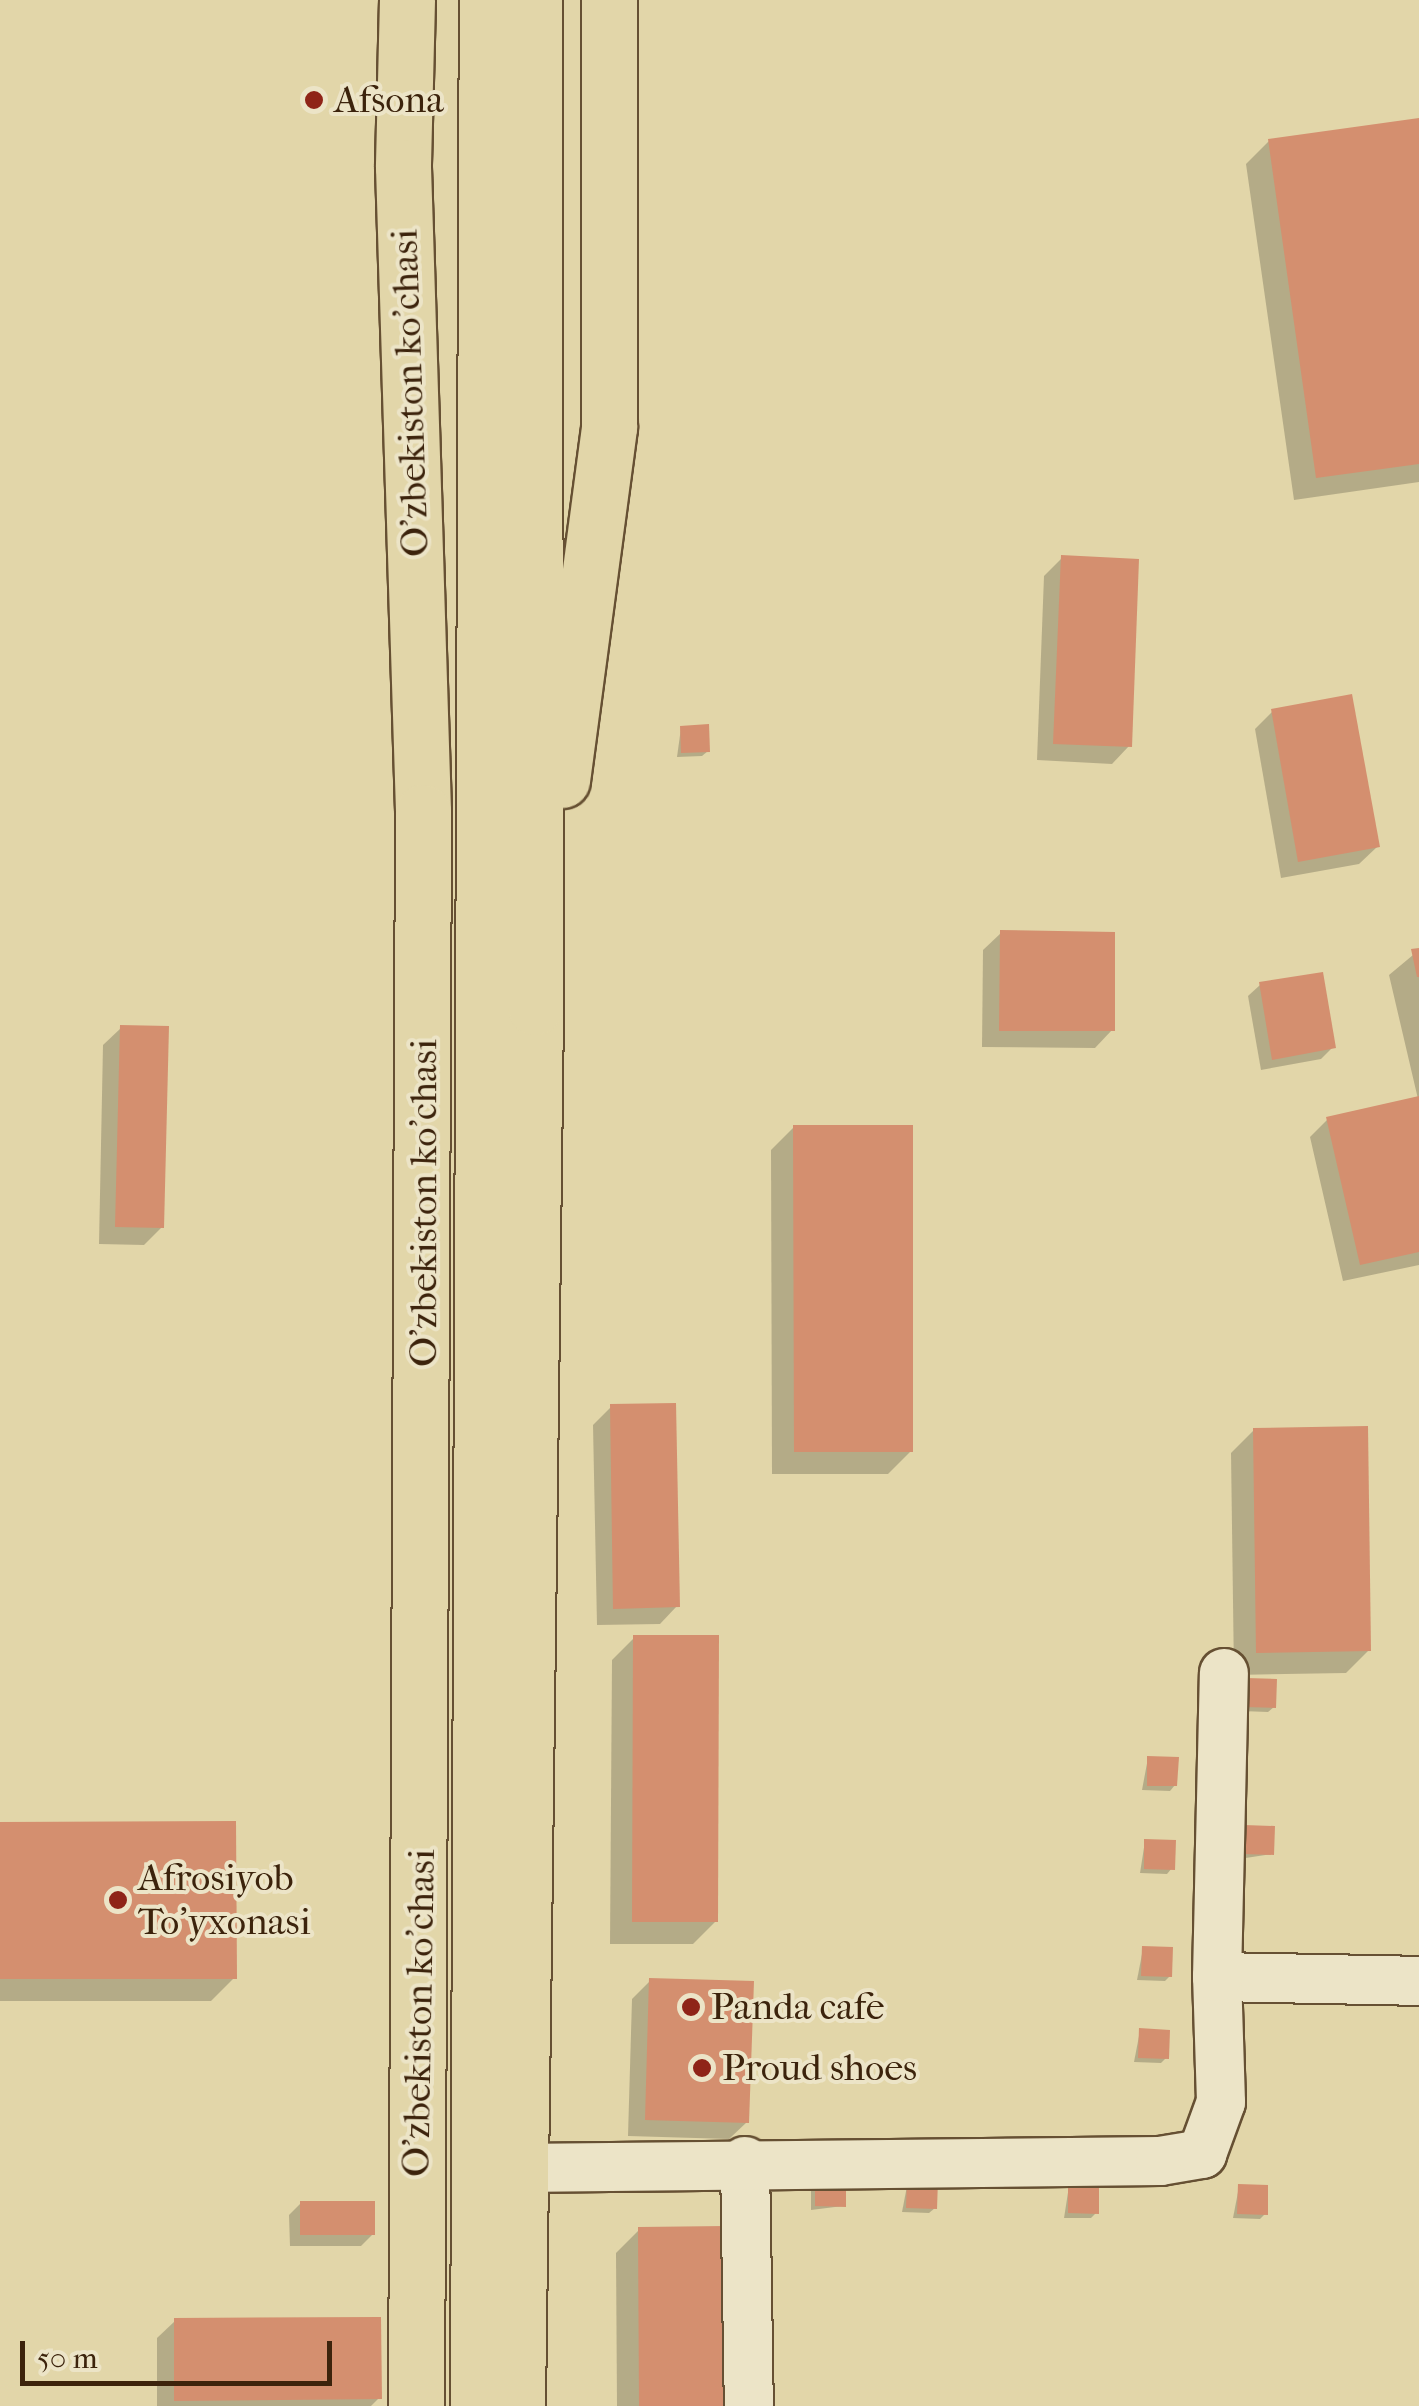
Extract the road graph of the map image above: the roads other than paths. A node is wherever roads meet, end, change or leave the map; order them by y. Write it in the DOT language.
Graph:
graph roads {
  1 [pos="407,0"];
  2 [pos="487,0"];
  3 [pos="534,0"];
  4 [pos="610,0"];
  5 [pos="424,812"];
  6 [pos="481,862"];
  7 [pos="535,1007"];
  8 [pos="1224,1673"];
  9 [pos="1217,1977"];
  10 [pos="1419,1981"];
  11 [pos="745,2161"];
  12 [pos="518,2168"];
  13 [pos="416,2406"];
  14 [pos="478,2406"];
  15 [pos="517,2406"];
  16 [pos="750,2406"];
  1 -- 5 [label="main road, O'zbekiston ko'chasi"];
  2 -- 6 [label="main road, O'zbekiston ko'chasi"];
  3 -- 7 [label="main road"];
  4 -- 7 [label="main road"];
  5 -- 6 [label="main road"];
  5 -- 13 [label="main road, O'zbekiston ko'chasi"];
  6 -- 14 [label="main road, O'zbekiston ko'chasi"];
  7 -- 12 [label="main road"];
  8 -- 9 [label="lane"];
  9 -- 10 [label="lane"];
  9 -- 11 [label="lane"];
  11 -- 12 [label="lane"];
  11 -- 16 [label="lane"];
  12 -- 15 [label="main road"];
}
